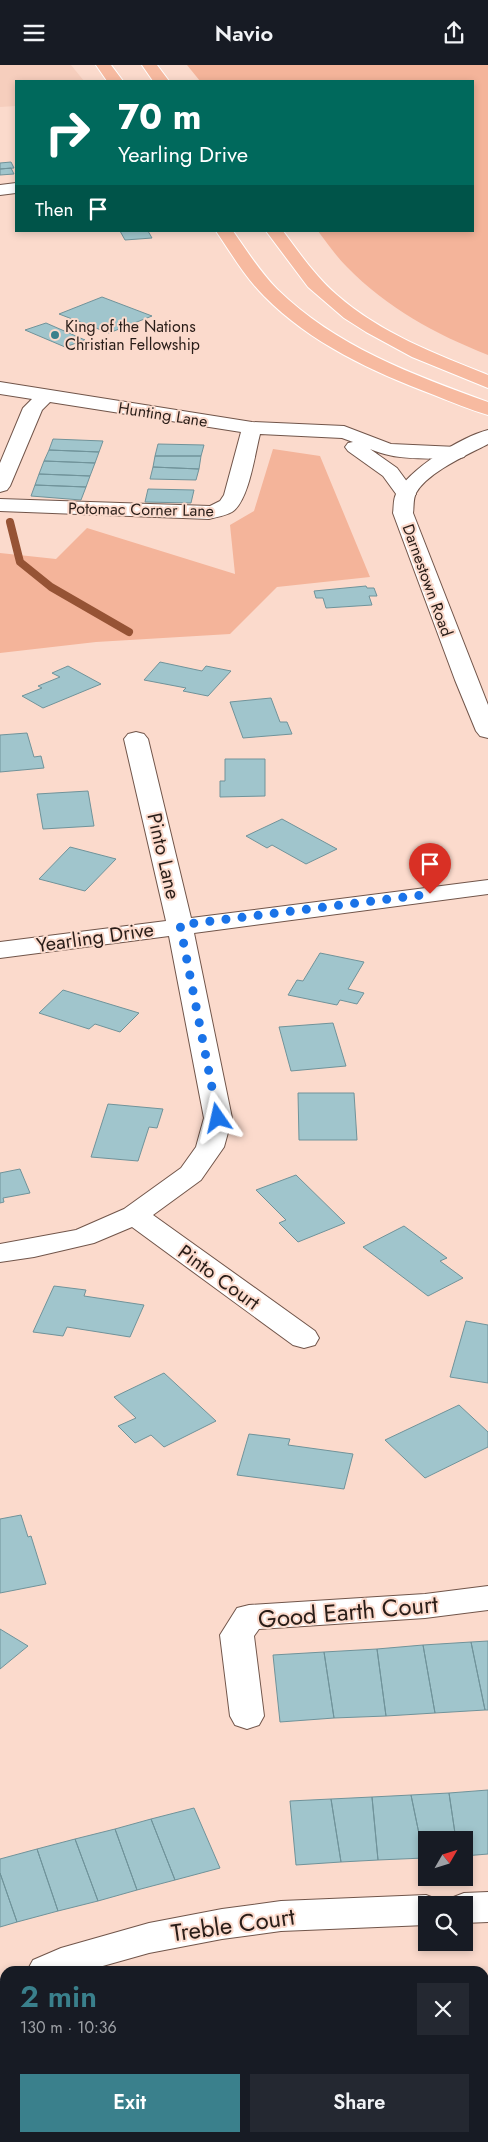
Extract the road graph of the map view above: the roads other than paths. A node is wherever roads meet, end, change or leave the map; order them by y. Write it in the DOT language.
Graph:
graph roads {
  1 [pos="103,65"];
  2 [pos="149,65"];
  3 [pos="114,80"];
  4 [pos="160,80"];
  5 [pos="15,188"];
  6 [pos="0,190"];
  7 [pos="225,232"];
  8 [pos="275,232"];
  9 [pos="488,382"];
  10 [pos="0,388"];
  11 [pos="46,395"];
  12 [pos="488,409"];
  13 [pos="252,428"];
  14 [pos="327,432"];
  15 [pos="488,436"];
  16 [pos="457,453"];
  17 [pos="0,486"];
  18 [pos="406,494"];
  19 [pos="0,505"];
  20 [pos="488,731"];
  21 [pos="136,739"];
  22 [pos="488,887"];
  23 [pos="180,925"];
  24 [pos="0,949"];
  25 [pos="134,1215"];
  26 [pos="0,1253"];
  27 [pos="304,1338"];
  28 [pos="488,1597"];
  29 [pos="247,1717"];
  30 [pos="488,1907"];
  31 [pos="473,1908"];
  32 [pos="418,1910"];
  33 [pos="58,1966"];
  1 -- 3 [label="main road"];
  2 -- 4 [label="main road"];
  5 -- 6 [label="street"];
  7 -- 12 [label="main road"];
  8 -- 9 [label="main road"];
  10 -- 11 [label="street, Hunting Lane"];
  11 -- 13 [label="street, Hunting Lane"];
  11 -- 17 [label="street"];
  13 -- 14 [label="street, Hunting Lane"];
  13 -- 19 [label="street, Potomac Corner Lane"];
  14 -- 16 [label="street, Hunting Lane"];
  14 -- 18 [label="street, Hunting Lane"];
  15 -- 16 [label="street, Darnestown Road"];
  16 -- 18 [label="street, Darnestown Road"];
  18 -- 20 [label="street, Darnestown Road"];
  21 -- 23 [label="street, Pinto Lane"];
  22 -- 23 [label="street, Yearling Drive"];
  23 -- 24 [label="street, Yearling Drive"];
  23 -- 25 [label="street, Pinto Lane"];
  25 -- 26 [label="street, Pinto Lane"];
  25 -- 27 [label="street, Pinto Court"];
  28 -- 29 [label="street, Good Earth Court"];
  30 -- 31 [label="street"];
  32 -- 33 [label="street, Treble Court"];
}
